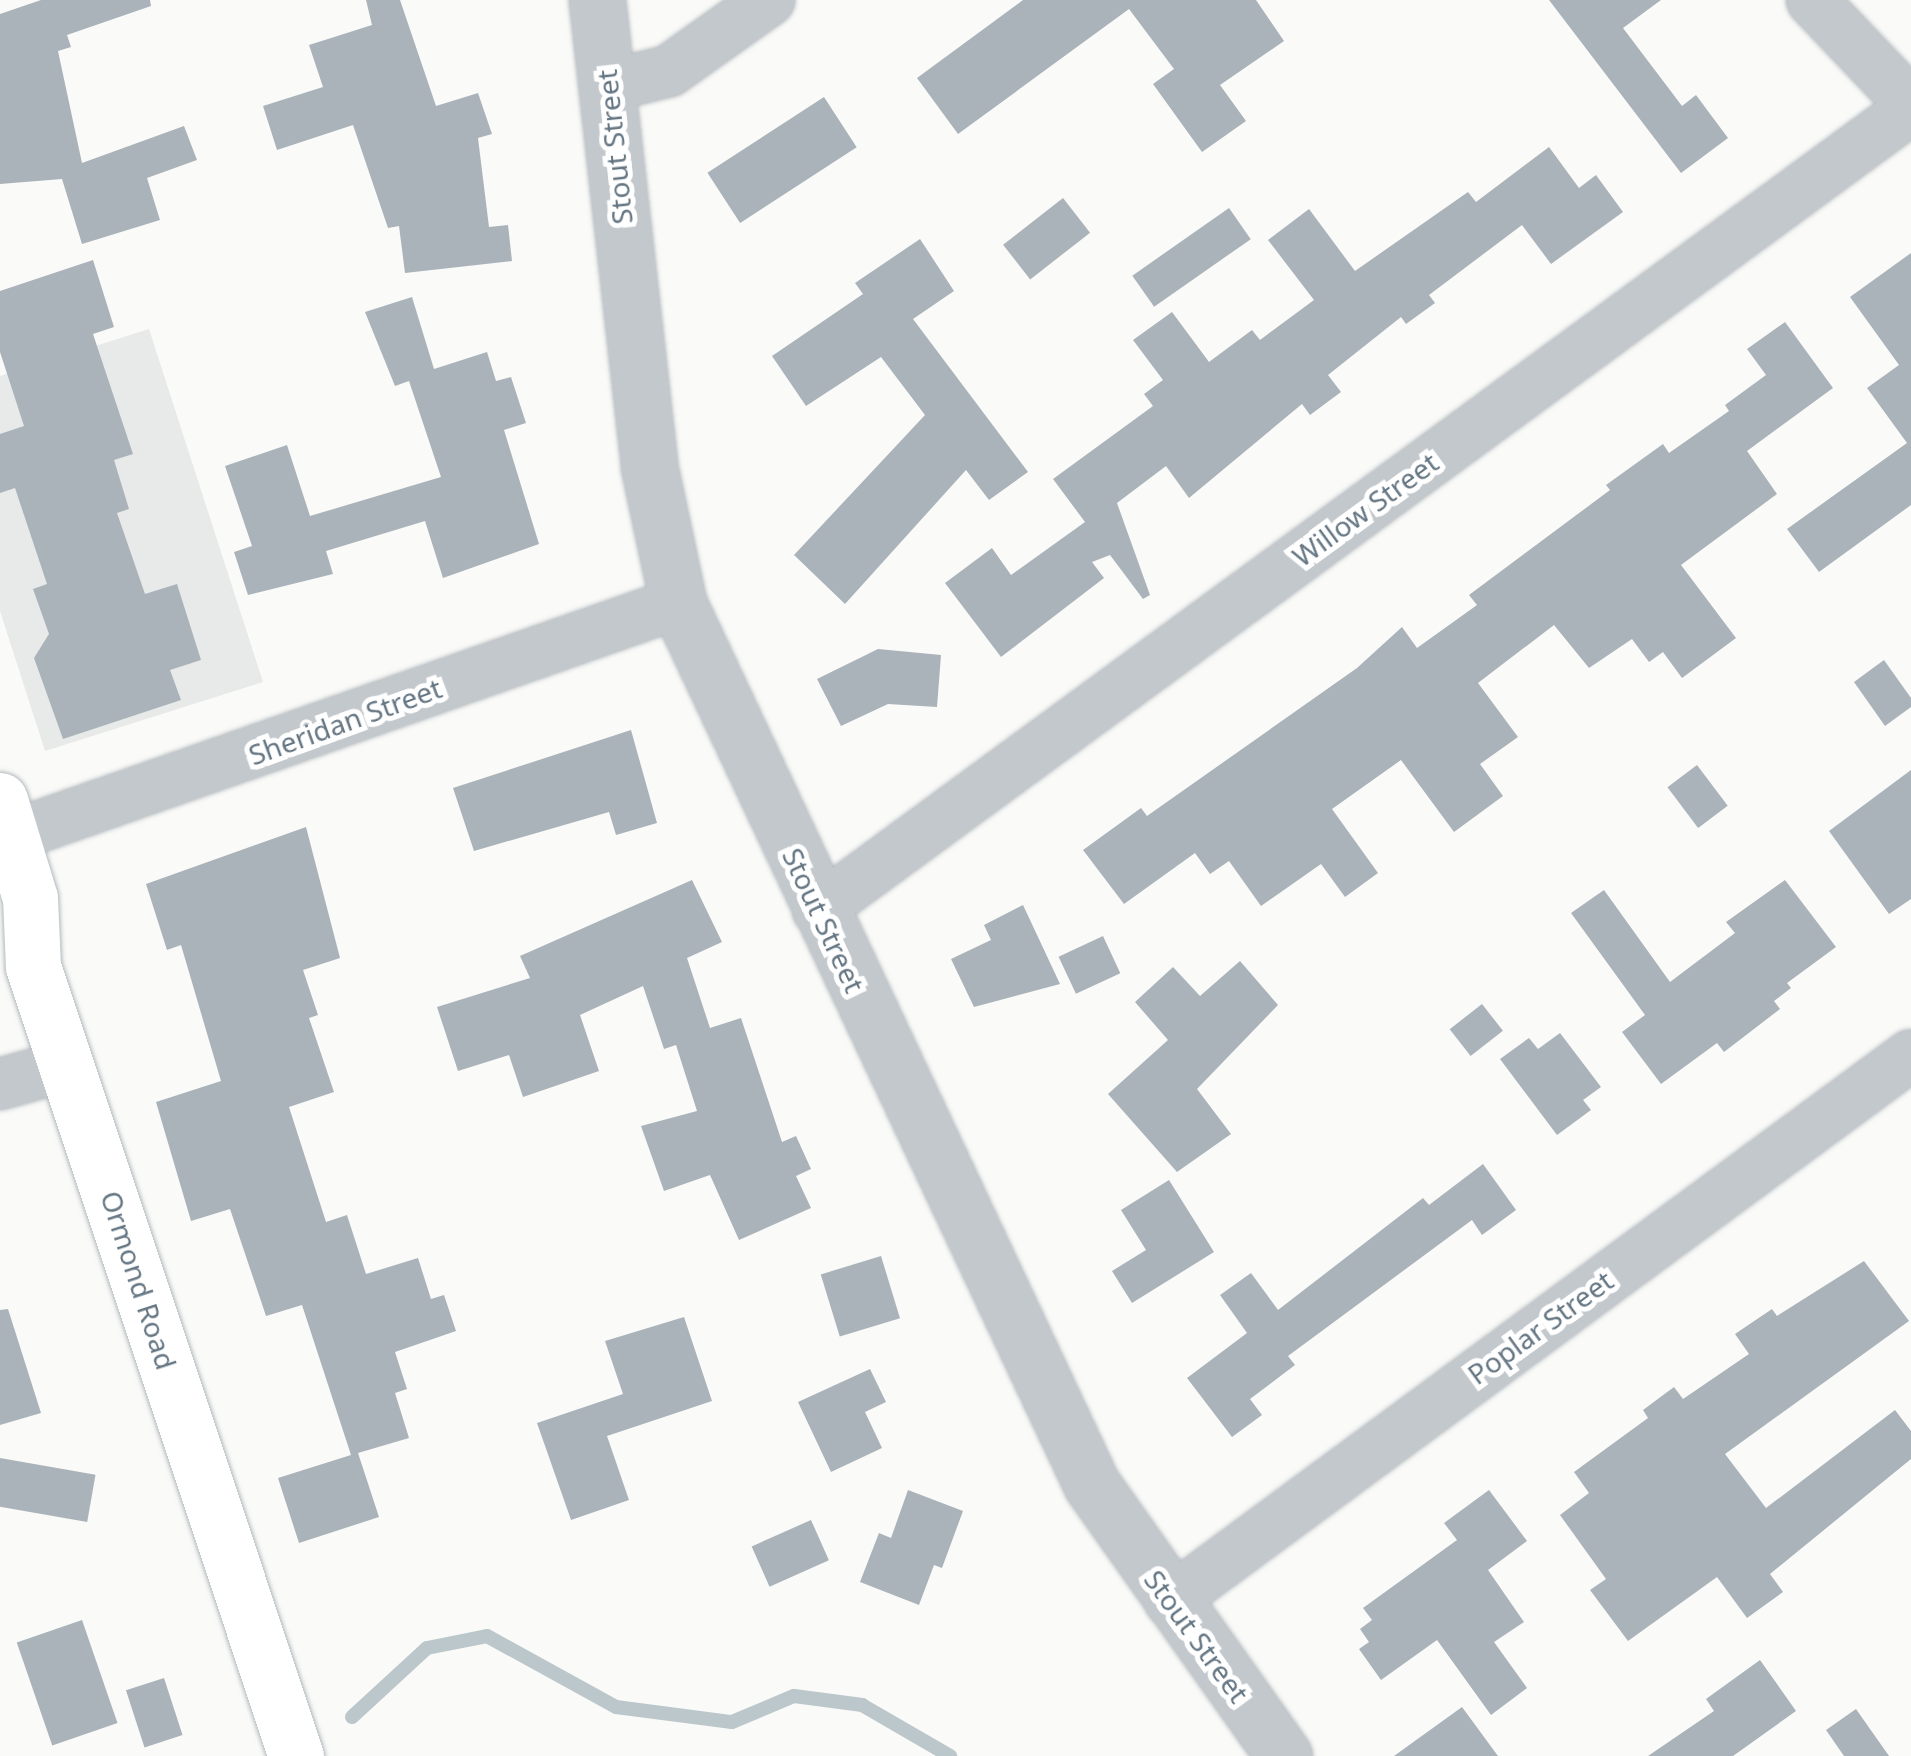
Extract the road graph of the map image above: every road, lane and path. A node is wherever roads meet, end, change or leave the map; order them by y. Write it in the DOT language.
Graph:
graph roads {
  1 [pos="597,0"];
  2 [pos="769,0"];
  3 [pos="1812,0"];
  4 [pos="608,86"];
  5 [pos="1911,106"];
  6 [pos="678,602"];
  7 [pos="6,818"];
  8 [pos="818,910"];
  9 [pos="1911,1055"];
  10 [pos="68,1065"];
  11 [pos="0,1084"];
  12 [pos="1170,1600"];
  13 [pos="296,1756"];
  14 [pos="1284,1756"];
  1 -- 4 [label="street, Stout Street"];
  2 -- 4 [label="street"];
  3 -- 5 [label="street"];
  4 -- 6 [label="street, Stout Street"];
  5 -- 8 [label="street, Willow Street"];
  6 -- 7 [label="street, Sheridan Street"];
  6 -- 8 [label="street, Stout Street"];
  7 -- 10 [label="main road, Ormond Road"];
  8 -- 12 [label="street, Stout Street"];
  9 -- 12 [label="street, Poplar Street"];
  10 -- 11 [label="street"];
  10 -- 13 [label="main road, Ormond Road"];
  12 -- 14 [label="street, Stout Street"];
}
